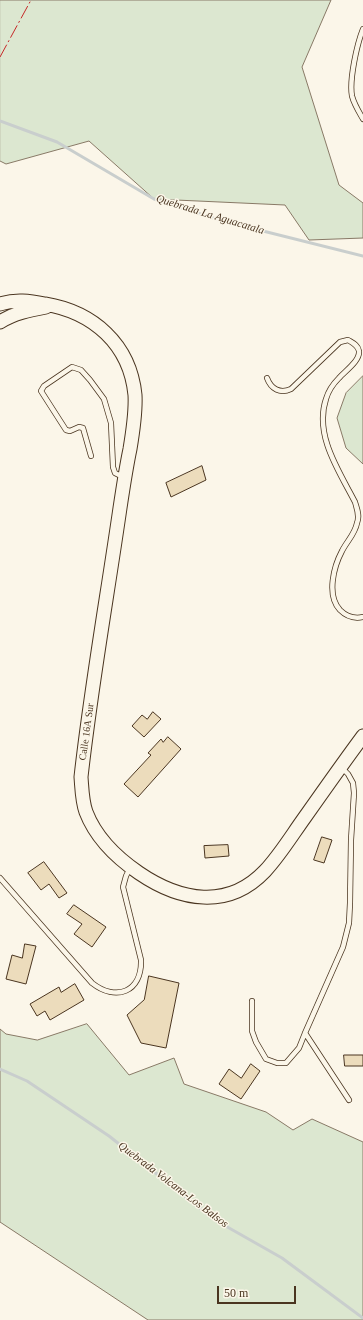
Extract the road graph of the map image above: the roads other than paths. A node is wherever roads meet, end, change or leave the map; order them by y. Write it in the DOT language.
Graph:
graph roads {
  1 [pos="363,29"];
  2 [pos="363,119"];
  3 [pos="0,304"];
  4 [pos="56,306"];
  5 [pos="0,322"];
  6 [pos="267,378"];
  7 [pos="91,456"];
  8 [pos="125,478"];
  9 [pos="363,617"];
  10 [pos="363,736"];
  11 [pos="340,766"];
  12 [pos="131,867"];
  13 [pos="0,878"];
  14 [pos="252,1001"];
  15 [pos="304,1033"];
  16 [pos="348,1100"];
  1 -- 2 [label="lane"];
  3 -- 4 [label="main road, Calle 16A Sur"];
  4 -- 5 [label="main road, Calle 16A Sur"];
  4 -- 8 [label="main road, Calle 16A Sur"];
  6 -- 9 [label="lane"];
  7 -- 8 [label="lane"];
  8 -- 12 [label="main road, Calle 16A Sur"];
  10 -- 11 [label="main road, Calle 16A Sur"];
  11 -- 12 [label="main road, Calle 16A Sur"];
  11 -- 15 [label="lane"];
  12 -- 13 [label="lane"];
  14 -- 15 [label="lane"];
  15 -- 16 [label="lane"];
}
